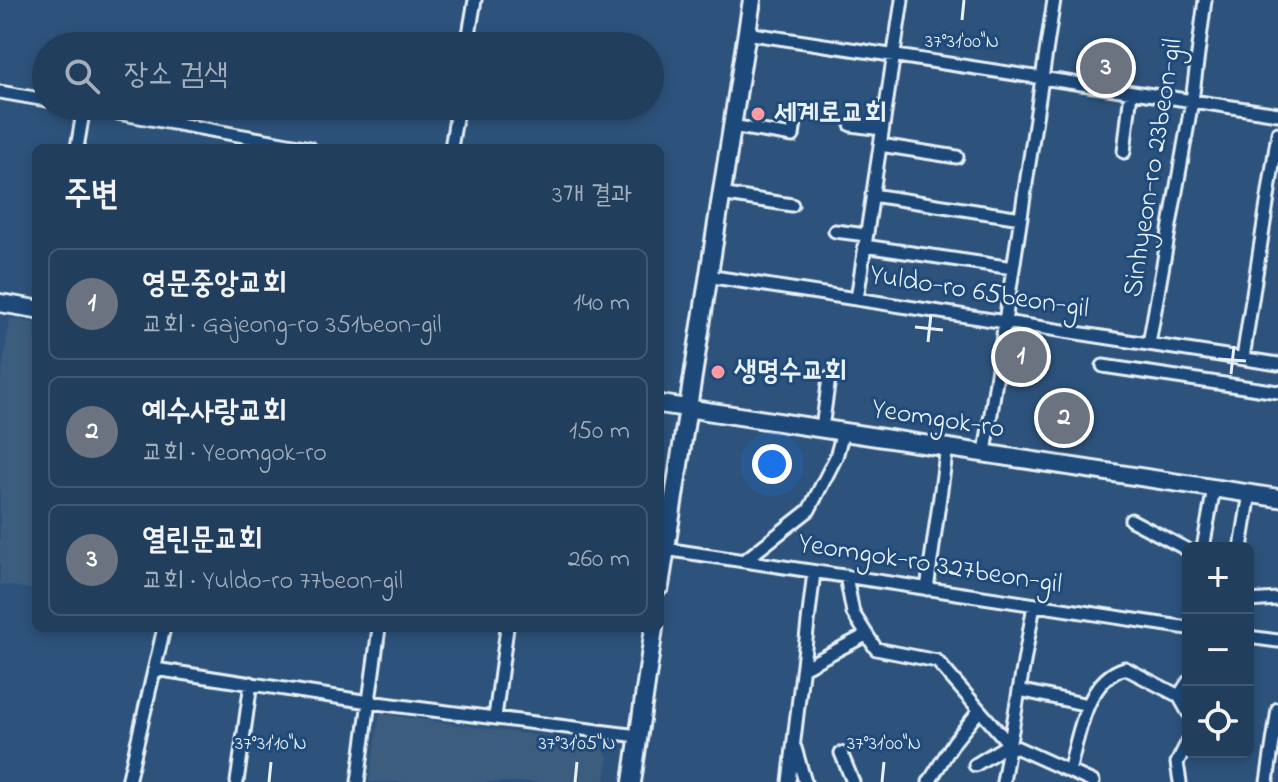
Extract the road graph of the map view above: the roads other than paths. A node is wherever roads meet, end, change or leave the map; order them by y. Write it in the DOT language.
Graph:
graph roads {
  1 [pos="475,0"];
  2 [pos="752,0"];
  3 [pos="902,0"];
  4 [pos="1054,0"];
  5 [pos="1205,0"];
  6 [pos="469,32"];
  7 [pos="746,33"];
  8 [pos="893,56"];
  9 [pos="1042,78"];
  10 [pos="0,92"];
  11 [pos="1131,92"];
  12 [pos="32,98"];
  13 [pos="1192,101"];
  14 [pos="796,114"];
  15 [pos="1278,114"];
  16 [pos="80,120"];
  17 [pos="157,120"];
  18 [pos="456,120"];
  19 [pos="851,125"];
  20 [pos="731,126"];
  21 [pos="882,129"];
  22 [pos="1278,133"];
  23 [pos="77,144"];
  24 [pos="285,144"];
  25 [pos="452,144"];
  26 [pos="880,145"];
  27 [pos="1124,152"];
  28 [pos="957,157"];
  29 [pos="720,194"];
  30 [pos="872,195"];
  31 [pos="792,205"];
  32 [pos="1021,218"];
  33 [pos="835,231"];
  34 [pos="865,241"];
  35 [pos="1013,268"];
  36 [pos="707,276"];
  37 [pos="857,299"];
  38 [pos="0,303"];
  39 [pos="32,308"];
  40 [pos="1005,321"];
  41 [pos="1149,344"];
  42 [pos="1243,358"];
  43 [pos="1278,364"];
  44 [pos="1103,366"];
  45 [pos="829,378"];
  46 [pos="1278,392"];
  47 [pos="664,405"];
  48 [pos="686,408"];
  49 [pos="822,428"];
  50 [pos="843,432"];
  51 [pos="947,447"];
  52 [pos="985,453"];
  53 [pos="1214,488"];
  54 [pos="1250,493"];
  55 [pos="1277,493"];
  56 [pos="1131,520"];
  57 [pos="664,524"];
  58 [pos="1204,542"];
  59 [pos="1242,542"];
  60 [pos="1182,547"];
  61 [pos="665,549"];
  62 [pos="664,556"];
  63 [pos="744,561"];
  64 [pos="814,572"];
  65 [pos="846,576"];
  66 [pos="927,589"];
  67 [pos="1278,599"];
  68 [pos="1254,601"];
  69 [pos="1034,605"];
  70 [pos="1182,627"];
  71 [pos="163,632"];
  72 [pos="378,632"];
  73 [pos="506,632"];
  74 [pos="653,632"];
  75 [pos="866,635"];
  76 [pos="1254,638"];
  77 [pos="1278,641"];
  78 [pos="803,668"];
  79 [pos="155,669"];
  80 [pos="251,683"];
  81 [pos="1185,686"];
  82 [pos="1019,690"];
  83 [pos="1179,696"];
  84 [pos="1182,701"];
  85 [pos="369,702"];
  86 [pos="1088,705"];
  87 [pos="1278,709"];
  88 [pos="979,711"];
  89 [pos="495,717"];
  90 [pos="638,736"];
  91 [pos="794,743"];
  92 [pos="1009,744"];
  93 [pos="841,753"];
  94 [pos="1182,753"];
  95 [pos="975,765"];
  96 [pos="1069,771"];
  97 [pos="128,782"];
  98 [pos="237,782"];
  99 [pos="358,782"];
  100 [pos="632,782"];
  101 [pos="789,782"];
  102 [pos="805,782"];
  103 [pos="853,782"];
  104 [pos="929,782"];
  105 [pos="1003,782"];
  106 [pos="1093,782"];
  107 [pos="1180,782"];
  108 [pos="1267,782"];
  1 -- 6 [label="street"];
  2 -- 7 [label="street"];
  3 -- 8 [label="street"];
  4 -- 9 [label="street"];
  5 -- 13 [label="street, Sinhyeon-ro 23beon-gil"];
  7 -- 8 [label="street"];
  7 -- 20 [label="street"];
  8 -- 9 [label="street"];
  8 -- 21 [label="street"];
  9 -- 11 [label="street"];
  9 -- 32 [label="street"];
  10 -- 12 [label="street"];
  11 -- 13 [label="street"];
  11 -- 27 [label="street"];
  13 -- 15 [label="street"];
  13 -- 41 [label="street, Sinhyeon-ro 23beon-gil"];
  14 -- 20 [label="street"];
  16 -- 23 [label="street"];
  17 -- 24 [label="street"];
  18 -- 25 [label="street"];
  19 -- 21 [label="street"];
  20 -- 29 [label="street"];
  21 -- 26 [label="street"];
  22 -- 42 [label="street"];
  26 -- 28 [label="street"];
  26 -- 30 [label="street"];
  29 -- 31 [label="street"];
  29 -- 36 [label="street"];
  30 -- 32 [label="street"];
  30 -- 34 [label="street"];
  32 -- 35 [label="street"];
  33 -- 34 [label="street"];
  34 -- 35 [label="street"];
  34 -- 37 [label="street"];
  35 -- 40 [label="street"];
  36 -- 37 [label="street, Yuldo-ro 65beon-gil"];
  36 -- 48 [label="street"];
  37 -- 40 [label="street, Yuldo-ro 65beon-gil"];
  38 -- 39 [label="street"];
  40 -- 41 [label="street, Yuldo-ro 65beon-gil"];
  40 -- 52 [label="street"];
  41 -- 42 [label="street, Yuldo-ro 65beon-gil"];
  42 -- 43 [label="street, Yuldo-ro 65beon-gil"];
  44 -- 46 [label="street"];
  45 -- 49 [label="street"];
  47 -- 48 [label="street, Yeomgok-ro"];
  48 -- 49 [label="street, Yeomgok-ro"];
  48 -- 57 [label="street"];
  49 -- 50 [label="street, Yeomgok-ro"];
  50 -- 51 [label="street, Yeomgok-ro"];
  50 -- 63 [label="street, Yeomgok-ro"];
  51 -- 52 [label="street, Yeomgok-ro"];
  51 -- 66 [label="street"];
  52 -- 53 [label="street, Yeomgok-ro"];
  53 -- 54 [label="street, Yeomgok-ro"];
  53 -- 58 [label="street"];
  54 -- 55 [label="street, Yeomgok-ro"];
  54 -- 59 [label="street"];
  56 -- 60 [label="street"];
  57 -- 61 [label="street"];
  61 -- 62 [label="street"];
  61 -- 63 [label="street, Yeomgok-ro 327beon-gil"];
  63 -- 64 [label="street, Yeomgok-ro 327beon-gil"];
  64 -- 65 [label="street, Yeomgok-ro 327beon-gil"];
  64 -- 78 [label="street"];
  65 -- 66 [label="street, Yeomgok-ro 327beon-gil"];
  65 -- 75 [label="street"];
  66 -- 69 [label="street, Yeomgok-ro 327beon-gil"];
  67 -- 68 [label="street"];
  69 -- 70 [label="street, Yeomgok-ro 327beon-gil"];
  69 -- 82 [label="street"];
  71 -- 79 [label="street"];
  72 -- 85 [label="street"];
  73 -- 89 [label="street"];
  74 -- 90 [label="street"];
  75 -- 78 [label="street"];
  75 -- 88 [label="street"];
  76 -- 77 [label="street"];
  78 -- 91 [label="street"];
  79 -- 80 [label="street"];
  79 -- 97 [label="street"];
  80 -- 85 [label="street"];
  80 -- 98 [label="street"];
  81 -- 83 [label="street"];
  82 -- 86 [label="street"];
  82 -- 92 [label="street"];
  83 -- 84 [label="street"];
  83 -- 86 [label="street"];
  85 -- 89 [label="street"];
  85 -- 99 [label="street"];
  86 -- 96 [label="street"];
  87 -- 108 [label="street"];
  88 -- 92 [label="street"];
  88 -- 104 [label="street"];
  89 -- 90 [label="street"];
  90 -- 100 [label="street"];
  91 -- 101 [label="street"];
  91 -- 102 [label="street"];
  92 -- 95 [label="street"];
  92 -- 96 [label="street"];
  92 -- 105 [label="street"];
  93 -- 103 [label="street"];
  94 -- 107 [label="street"];
  96 -- 106 [label="street"];
}
